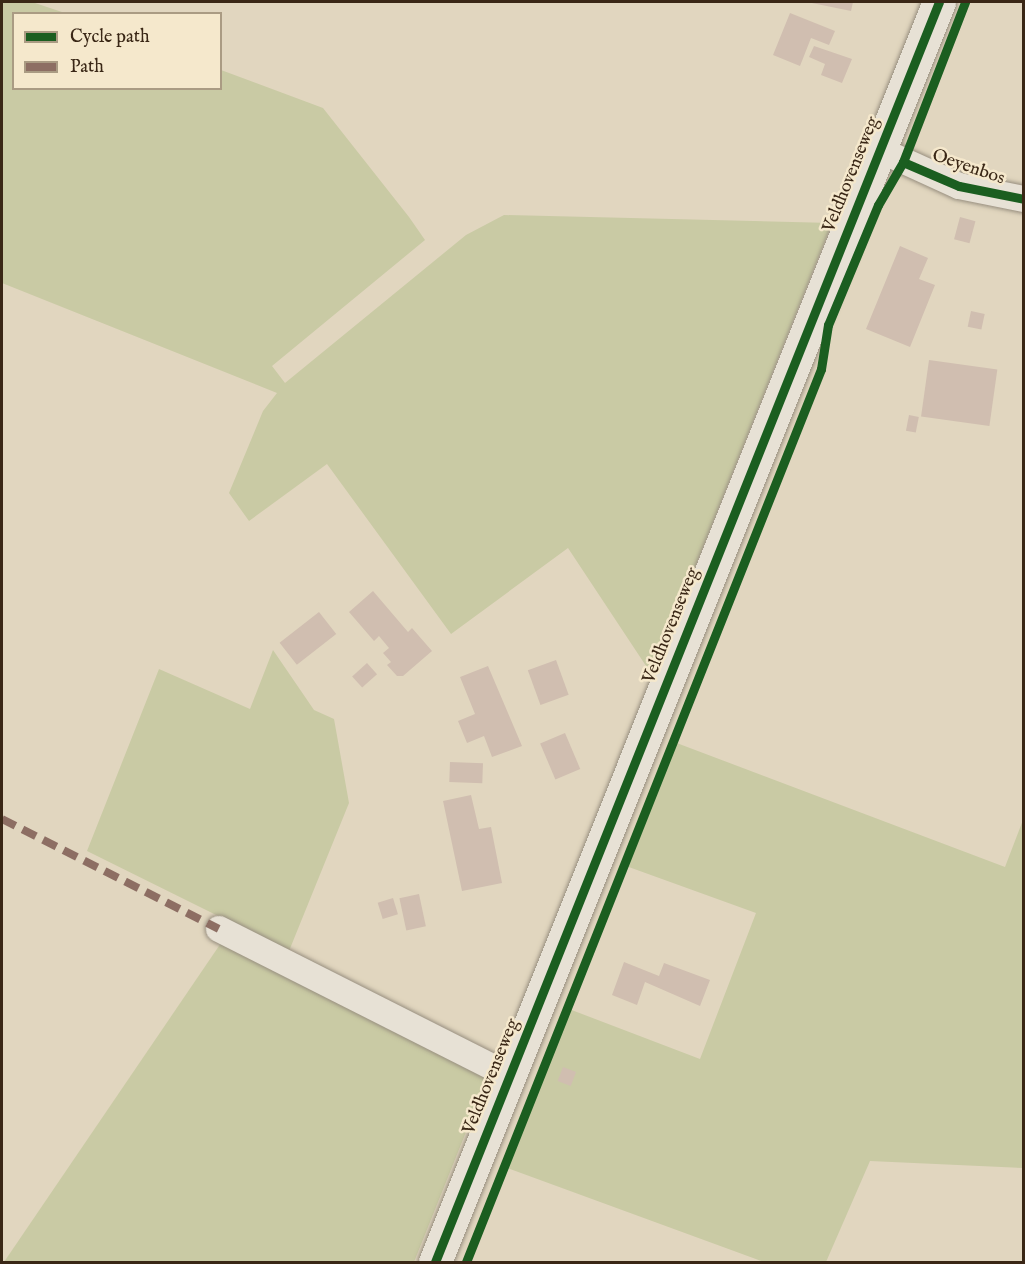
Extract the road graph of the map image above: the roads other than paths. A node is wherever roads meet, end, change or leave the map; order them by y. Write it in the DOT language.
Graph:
graph roads {
  1 [pos="939,2"];
  2 [pos="880,150"];
  3 [pos="1023,200"];
  4 [pos="219,929"];
  5 [pos="510,1076"];
  6 [pos="435,1263"];
  1 -- 2 [label="street, Veldhovenseweg"];
  2 -- 3 [label="street, Oeyenbos"];
  2 -- 5 [label="street, Veldhovenseweg"];
  4 -- 5 [label="street"];
  5 -- 6 [label="street, Veldhovenseweg"];
}
